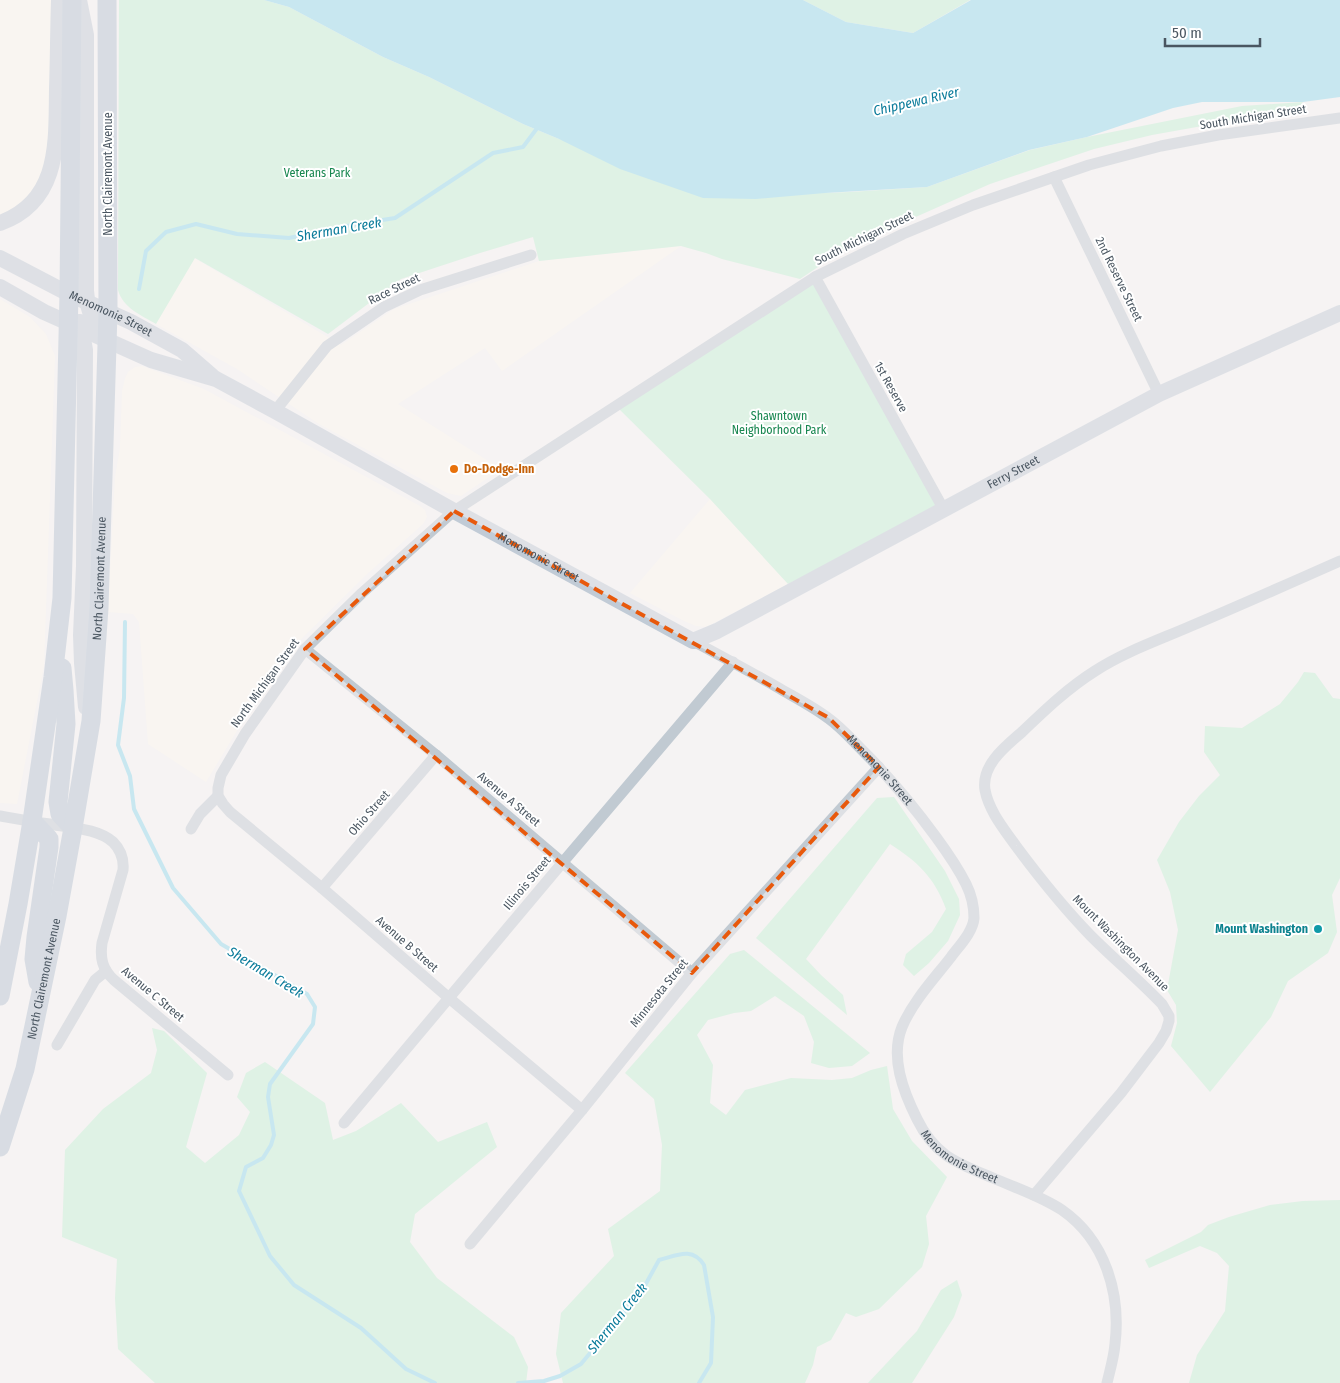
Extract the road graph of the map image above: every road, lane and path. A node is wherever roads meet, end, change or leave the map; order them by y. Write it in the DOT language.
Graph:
graph roads {
  1 [pos="59,0"];
  2 [pos="72,0"];
  3 [pos="79,0"];
  4 [pos="107,0"];
  5 [pos="1340,118"];
  6 [pos="1054,176"];
  7 [pos="0,222"];
  8 [pos="531,255"];
  9 [pos="0,258"];
  10 [pos="815,277"];
  11 [pos="0,287"];
  12 [pos="69,294"];
  13 [pos="87,302"];
  14 [pos="108,312"];
  15 [pos="1340,313"];
  16 [pos="75,326"];
  17 [pos="108,341"];
  18 [pos="216,380"];
  19 [pos="1159,394"];
  20 [pos="275,411"];
  21 [pos="944,510"];
  22 [pos="454,511"];
  23 [pos="1340,561"];
  24 [pos="58,634"];
  25 [pos="693,641"];
  26 [pos="305,649"];
  27 [pos="733,662"];
  28 [pos="89,733"];
  29 [pos="436,755"];
  30 [pos="879,767"];
  31 [pos="218,796"];
  32 [pos="0,816"];
  33 [pos="32,822"];
  34 [pos="73,828"];
  35 [pos="191,829"];
  36 [pos="563,862"];
  37 [pos="322,888"];
  38 [pos="106,970"];
  39 [pos="692,973"];
  40 [pos="40,995"];
  41 [pos="0,996"];
  42 [pos="449,998"];
  43 [pos="57,1045"];
  44 [pos="228,1075"];
  45 [pos="582,1110"];
  46 [pos="344,1123"];
  47 [pos="0,1147"];
  48 [pos="1034,1195"];
  49 [pos="470,1244"];
  50 [pos="1107,1383"];
  1 -- 7 [label="main road"];
  2 -- 12 [label="main road"];
  3 -- 13 [label="main road"];
  4 -- 14 [label="main road, North Clairemont Avenue"];
  5 -- 6 [label="street, South Michigan Street"];
  6 -- 10 [label="street, South Michigan Street"];
  6 -- 19 [label="street, 2nd Reserve Street"];
  8 -- 20 [label="street, Race Street"];
  9 -- 12 [label="main road, Menomonie Street"];
  10 -- 21 [label="street, 1st Reserve"];
  10 -- 22 [label="street, South Michigan Street"];
  11 -- 16 [label="main road, Menomonie Street"];
  12 -- 13 [label="main road, Menomonie Street"];
  12 -- 16 [label="main road"];
  13 -- 14 [label="main road, Menomonie Street"];
  13 -- 17 [label="main road"];
  14 -- 17 [label="main road, North Clairemont Avenue"];
  14 -- 18 [label="main road, Menomonie Street"];
  15 -- 19 [label="main road, Ferry Street"];
  16 -- 17 [label="main road, Menomonie Street"];
  16 -- 24 [label="main road"];
  16 -- 28 [label="main road"];
  17 -- 18 [label="main road, Menomonie Street"];
  17 -- 28 [label="main road, North Clairemont Avenue"];
  18 -- 20 [label="main road, Menomonie Street"];
  19 -- 21 [label="main road, Ferry Street"];
  20 -- 22 [label="main road, Menomonie Street"];
  21 -- 25 [label="main road, Ferry Street"];
  22 -- 25 [label="main road, Menomonie Street"];
  22 -- 26 [label="street, North Michigan Street"];
  23 -- 48 [label="street, Mount Washington Avenue"];
  24 -- 33 [label="main road"];
  24 -- 34 [label="main road"];
  25 -- 27 [label="street, Menomonie Street"];
  26 -- 29 [label="street, Avenue A Street"];
  26 -- 31 [label="street, North Michigan Street"];
  27 -- 30 [label="street, Menomonie Street"];
  27 -- 36 [label="street, Illinois Street"];
  28 -- 34 [label="main road, North Clairemont Avenue"];
  29 -- 36 [label="street, Avenue A Street"];
  29 -- 37 [label="street, Ohio Street"];
  30 -- 39 [label="street, Minnesota Street"];
  30 -- 48 [label="street, Menomonie Street"];
  31 -- 35 [label="street"];
  31 -- 37 [label="street, Avenue B Street"];
  32 -- 33 [label="street"];
  33 -- 34 [label="street"];
  33 -- 40 [label="main road"];
  33 -- 41 [label="main road"];
  34 -- 38 [label="street, Avenue C Street"];
  34 -- 40 [label="main road, North Clairemont Avenue"];
  36 -- 39 [label="street, Avenue A Street"];
  36 -- 42 [label="street, Illinois Street"];
  37 -- 42 [label="street, Avenue B Street"];
  38 -- 43 [label="street"];
  38 -- 44 [label="street, Avenue C Street"];
  39 -- 45 [label="street, Minnesota Street"];
  40 -- 47 [label="main road, North Clairemont Avenue"];
  42 -- 45 [label="street, Avenue B Street"];
  42 -- 46 [label="street, Illinois Street"];
  45 -- 49 [label="street, Minnesota Street"];
  48 -- 50 [label="street, Menomonie Street"];
}
